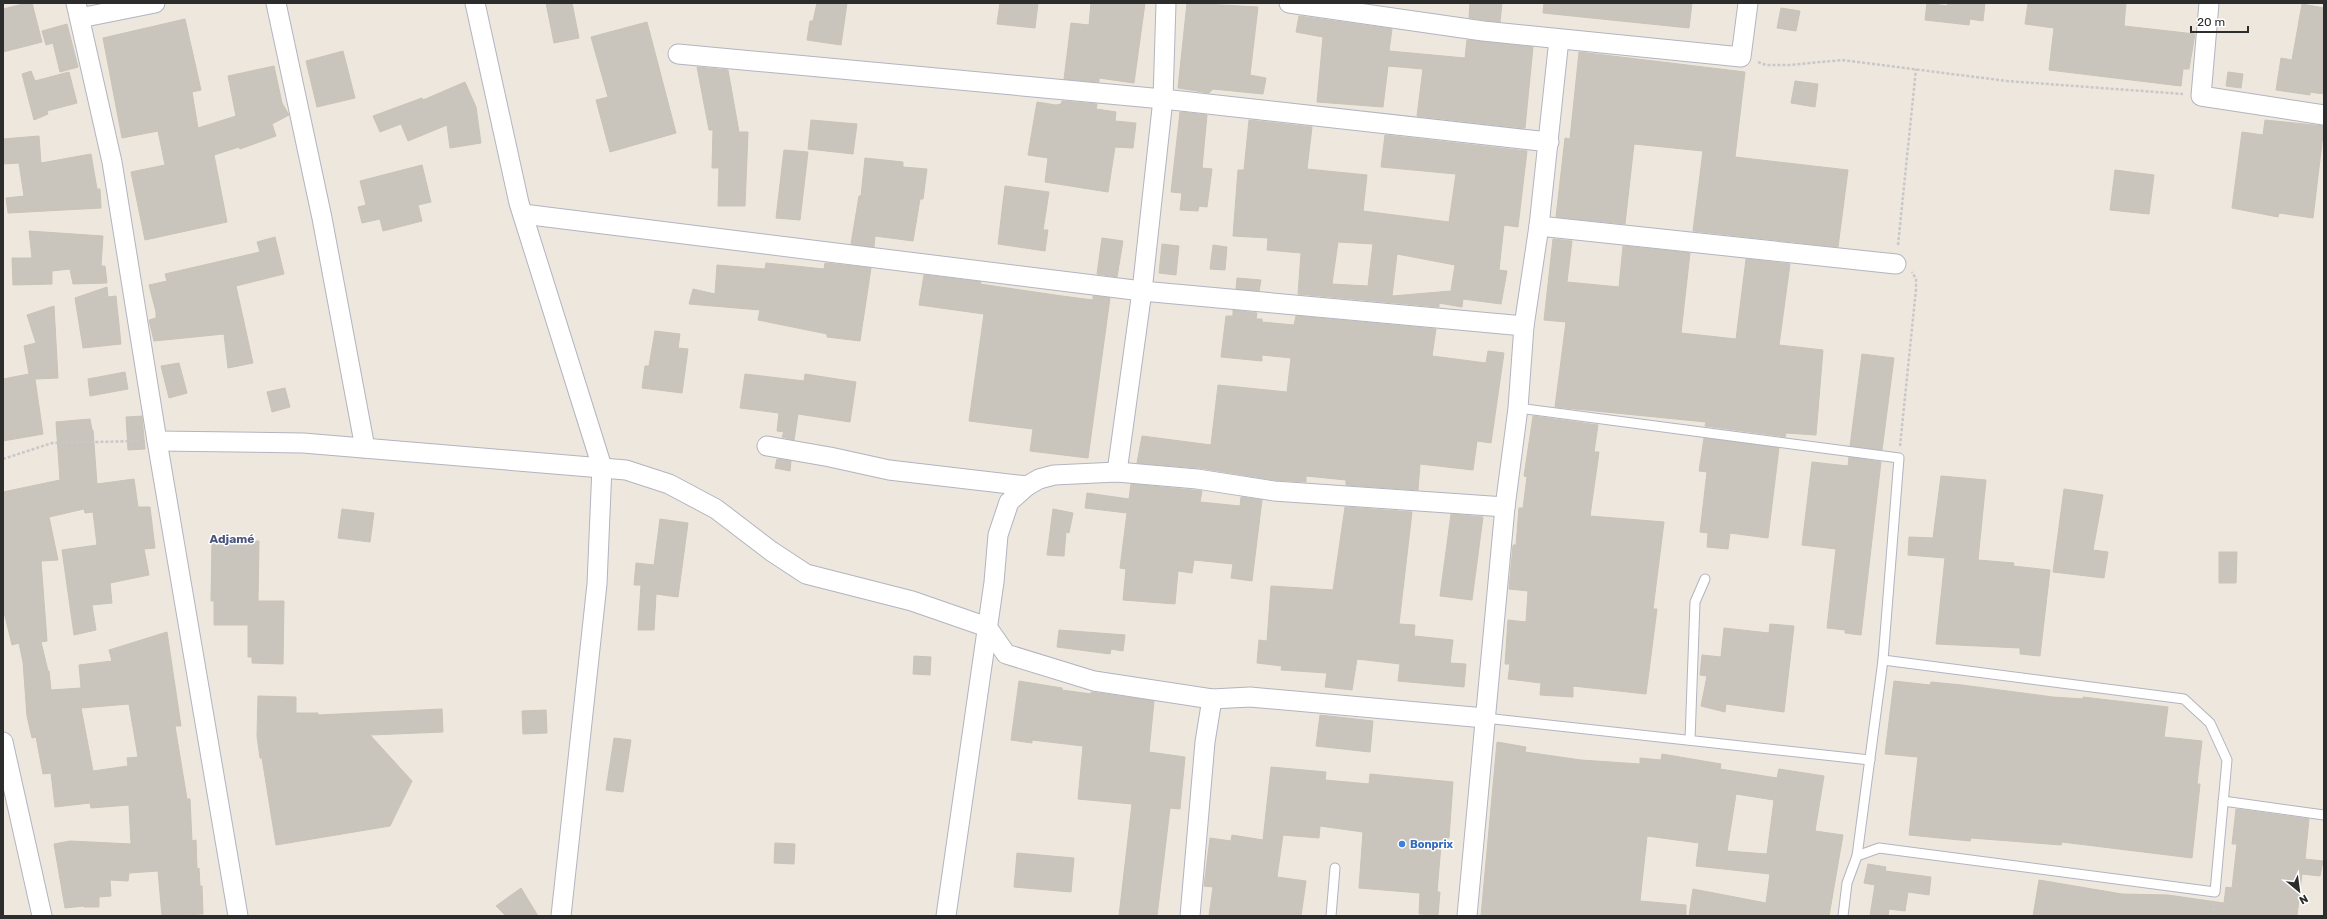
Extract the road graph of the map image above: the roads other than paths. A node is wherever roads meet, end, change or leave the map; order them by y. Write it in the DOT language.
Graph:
graph roads {
  1 [pos="155,3"];
  2 [pos="276,3"];
  3 [pos="474,3"];
  4 [pos="1166,3"];
  5 [pos="1289,3"];
  6 [pos="1748,3"];
  7 [pos="2209,3"];
  8 [pos="78,11"];
  9 [pos="1560,39"];
  10 [pos="678,54"];
  11 [pos="1163,99"];
  12 [pos="2324,115"];
  13 [pos="1549,142"];
  14 [pos="523,214"];
  15 [pos="1539,226"];
  16 [pos="1896,264"];
  17 [pos="1142,291"];
  18 [pos="1524,326"];
  19 [pos="1518,408"];
  20 [pos="157,441"];
  21 [pos="767,446"];
  22 [pos="365,448"];
  23 [pos="602,467"];
  24 [pos="1117,472"];
  25 [pos="1027,486"];
  26 [pos="1505,507"];
  27 [pos="1705,580"];
  28 [pos="987,626"];
  29 [pos="1883,660"];
  30 [pos="1212,699"];
  31 [pos="1485,718"];
  32 [pos="1690,740"];
  33 [pos="3,742"];
  34 [pos="1870,760"];
  35 [pos="2223,801"];
  36 [pos="2324,814"];
  37 [pos="1857,856"];
  38 [pos="1335,868"];
  39 [pos="42,916"];
  40 [pos="238,916"];
  41 [pos="561,916"];
  42 [pos="946,916"];
  43 [pos="1190,916"];
  44 [pos="1331,916"];
  45 [pos="1466,916"];
  46 [pos="1843,916"];
  1 -- 8 [label="street"];
  2 -- 22 [label="street"];
  3 -- 14 [label="street"];
  4 -- 11 [label="street"];
  5 -- 9 [label="street"];
  6 -- 9 [label="street"];
  7 -- 12 [label="street"];
  8 -- 20 [label="street"];
  9 -- 13 [label="street"];
  10 -- 11 [label="street"];
  11 -- 13 [label="street"];
  11 -- 17 [label="street"];
  13 -- 15 [label="street"];
  14 -- 17 [label="street"];
  14 -- 23 [label="street"];
  15 -- 16 [label="street"];
  15 -- 18 [label="street"];
  17 -- 18 [label="street"];
  17 -- 24 [label="street"];
  18 -- 19 [label="street"];
  19 -- 26 [label="street"];
  19 -- 29 [label="lane"];
  20 -- 22 [label="street"];
  20 -- 40 [label="street"];
  21 -- 25 [label="street"];
  22 -- 23 [label="street"];
  23 -- 28 [label="street"];
  23 -- 41 [label="street"];
  24 -- 25 [label="street"];
  24 -- 26 [label="street"];
  25 -- 28 [label="street"];
  26 -- 31 [label="street"];
  27 -- 32 [label="lane"];
  28 -- 30 [label="street"];
  28 -- 42 [label="street"];
  29 -- 34 [label="lane"];
  29 -- 35 [label="lane"];
  30 -- 31 [label="street"];
  30 -- 43 [label="street"];
  31 -- 32 [label="lane"];
  31 -- 45 [label="street"];
  32 -- 34 [label="lane"];
  33 -- 39 [label="street"];
  34 -- 37 [label="lane"];
  35 -- 36 [label="lane"];
  35 -- 37 [label="lane"];
  37 -- 46 [label="lane"];
  38 -- 44 [label="lane"];
}
